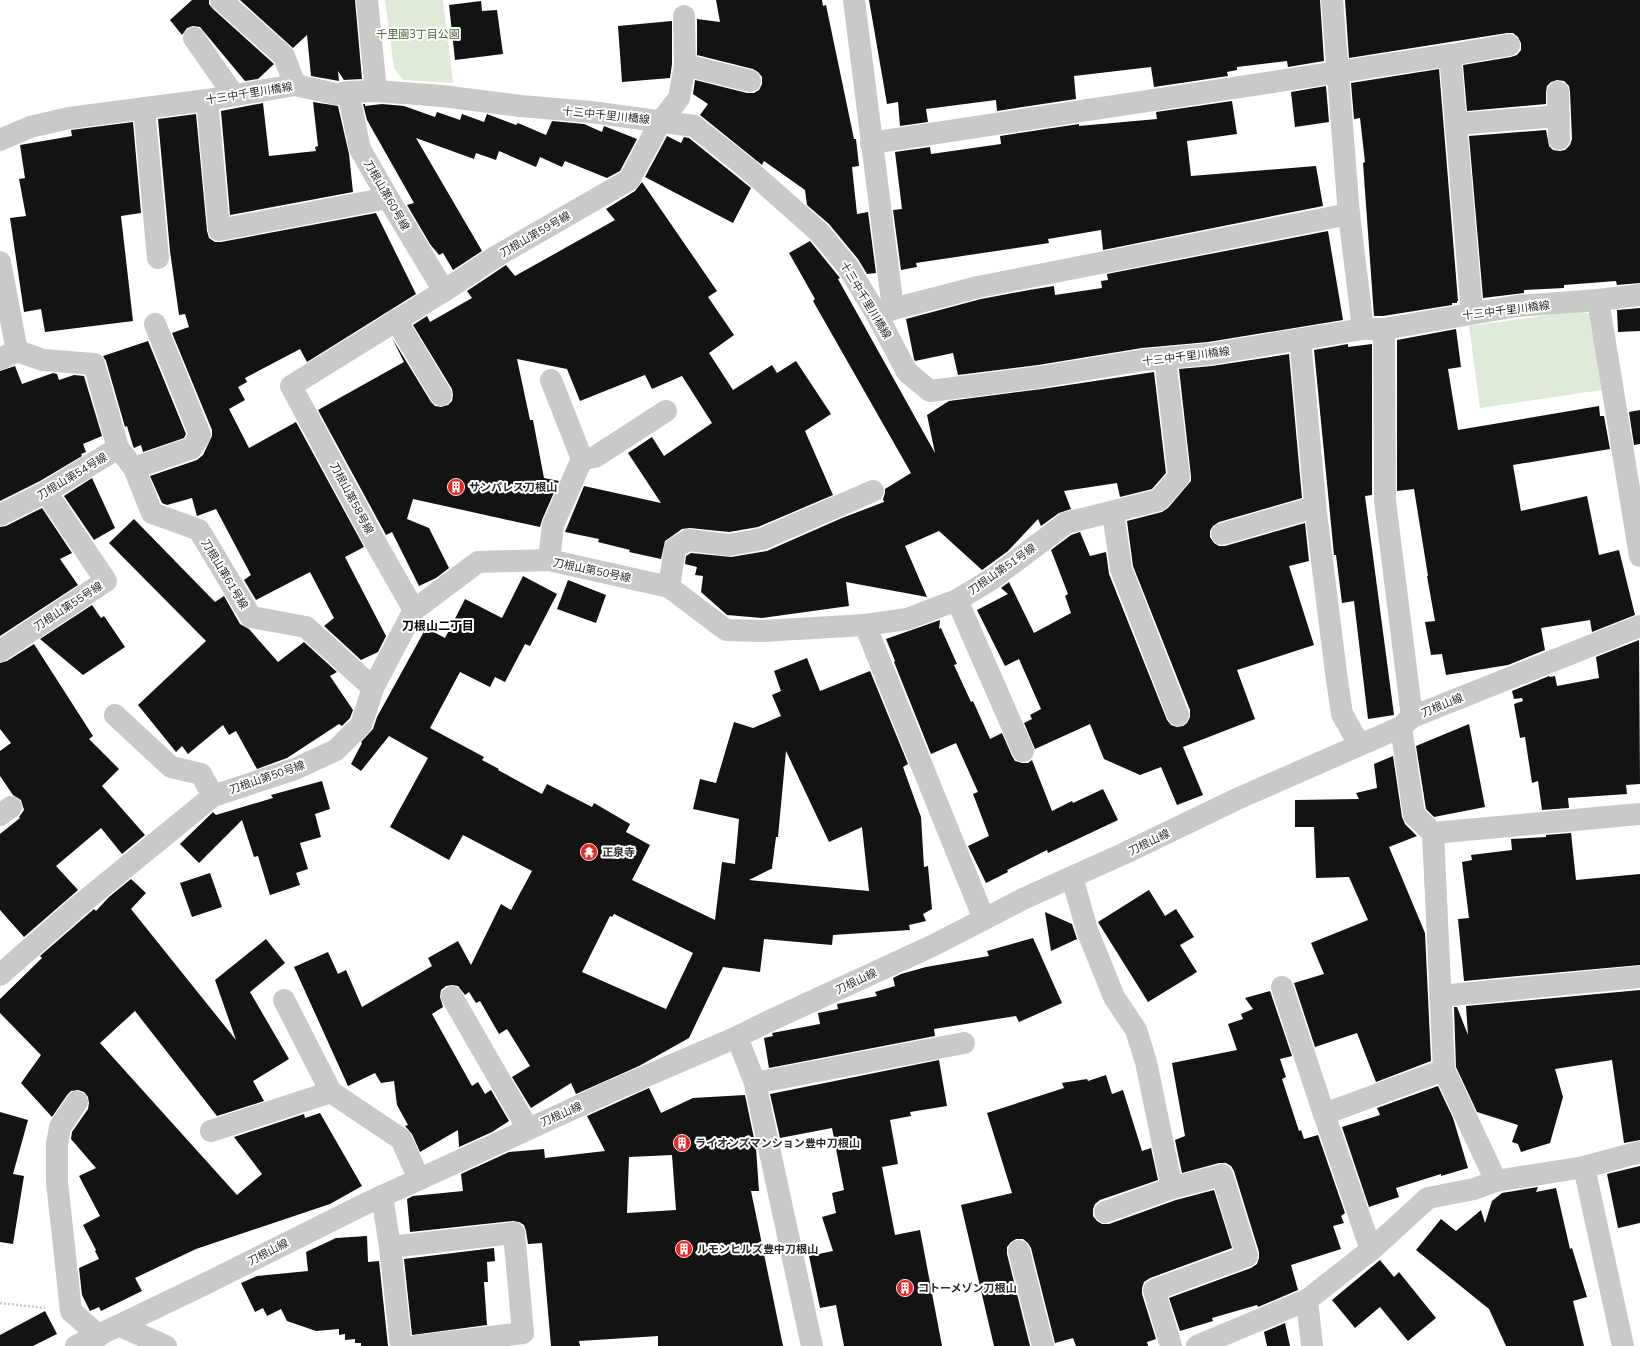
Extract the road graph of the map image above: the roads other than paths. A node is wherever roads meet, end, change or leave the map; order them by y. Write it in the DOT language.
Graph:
graph roads {
  1 [pos="368,0"];
  2 [pos="854,0"];
  3 [pos="1332,0"];
  4 [pos="227,3"];
  5 [pos="684,16"];
  6 [pos="194,38"];
  7 [pos="1509,45"];
  8 [pos="1450,55"];
  9 [pos="685,65"];
  10 [pos="1337,71"];
  11 [pos="750,81"];
  12 [pos="295,85"];
  13 [pos="376,91"];
  14 [pos="348,92"];
  15 [pos="1558,92"];
  16 [pos="233,94"];
  17 [pos="207,100"];
  18 [pos="144,108"];
  19 [pos="1559,116"];
  20 [pos="661,121"];
  21 [pos="1456,124"];
  22 [pos="0,140"];
  23 [pos="1559,140"];
  24 [pos="872,143"];
  25 [pos="388,198"];
  26 [pos="1348,214"];
  27 [pos="158,258"];
  28 [pos="0,262"];
  29 [pos="444,291"];
  30 [pos="1640,295"];
  31 [pos="1598,300"];
  32 [pos="885,312"];
  33 [pos="1472,314"];
  34 [pos="396,320"];
  35 [pos="155,324"];
  36 [pos="1373,329"];
  37 [pos="1300,339"];
  38 [pos="8,355"];
  39 [pos="1165,359"];
  40 [pos="551,380"];
  41 [pos="291,386"];
  42 [pos="441,394"];
  43 [pos="666,411"];
  44 [pos="118,448"];
  45 [pos="582,459"];
  46 [pos="134,468"];
  47 [pos="1634,480"];
  48 [pos="873,491"];
  49 [pos="46,492"];
  50 [pos="1316,507"];
  51 [pos="1113,512"];
  52 [pos="0,515"];
  53 [pos="1222,534"];
  54 [pos="1640,556"];
  55 [pos="549,560"];
  56 [pos="669,587"];
  57 [pos="956,600"];
  58 [pos="414,610"];
  59 [pos="865,625"];
  60 [pos="1640,626"];
  61 [pos="0,651"];
  62 [pos="373,688"];
  63 [pos="115,715"];
  64 [pos="1178,715"];
  65 [pos="1406,722"];
  66 [pos="1359,744"];
  67 [pos="1023,751"];
  68 [pos="213,796"];
  69 [pos="1640,814"];
  70 [pos="1433,833"];
  71 [pos="1072,877"];
  72 [pos="984,919"];
  73 [pos="0,975"];
  74 [pos="1640,977"];
  75 [pos="1282,987"];
  76 [pos="1440,996"];
  77 [pos="452,997"];
  78 [pos="284,1000"];
  79 [pos="737,1037"];
  80 [pos="964,1043"];
  81 [pos="1444,1070"];
  82 [pos="755,1083"];
  83 [pos="331,1092"];
  84 [pos="77,1102"];
  85 [pos="1324,1114"];
  86 [pos="528,1129"];
  87 [pos="211,1131"];
  88 [pos="1640,1152"];
  89 [pos="1584,1167"];
  90 [pos="419,1179"];
  91 [pos="1496,1181"];
  92 [pos="1172,1188"];
  93 [pos="382,1196"];
  94 [pos="1105,1212"];
  95 [pos="390,1247"];
  96 [pos="1371,1250"];
  97 [pos="1019,1251"];
  98 [pos="1307,1300"];
  99 [pos="120,1326"];
  100 [pos="99,1336"];
  101 [pos="76,1346"];
  102 [pos="166,1346"];
  103 [pos="401,1346"];
  104 [pos="417,1346"];
  105 [pos="812,1346"];
  106 [pos="1043,1346"];
  107 [pos="1172,1346"];
  108 [pos="1197,1346"];
  109 [pos="1312,1346"];
  110 [pos="1623,1346"];
  1 -- 13 [label="street"];
  2 -- 24 [label="street"];
  3 -- 10 [label="street"];
  4 -- 12 [label="street"];
  5 -- 9 [label="street, 刀根山第59号線"];
  6 -- 16 [label="street"];
  7 -- 8 [label="street"];
  8 -- 10 [label="street"];
  8 -- 21 [label="street"];
  9 -- 11 [label="street"];
  9 -- 20 [label="street, 刀根山第59号線"];
  10 -- 24 [label="street"];
  10 -- 26 [label="street"];
  12 -- 14 [label="street, 十三中千里川橋線"];
  12 -- 16 [label="street, 十三中千里川橋線"];
  13 -- 14 [label="street, 十三中千里川橋線"];
  13 -- 20 [label="street, 十三中千里川橋線"];
  14 -- 25 [label="street, 刀根山第60号線"];
  15 -- 19 [label="street"];
  16 -- 17 [label="street, 十三中千里川橋線"];
  17 -- 18 [label="street, 十三中千里川橋線"];
  17 -- 25 [label="street"];
  18 -- 22 [label="street, 十三中千里川橋線"];
  18 -- 27 [label="street"];
  19 -- 21 [label="street"];
  19 -- 23 [label="street"];
  20 -- 29 [label="street, 刀根山第59号線"];
  20 -- 32 [label="street, 十三中千里川橋線"];
  21 -- 33 [label="street"];
  24 -- 32 [label="street"];
  25 -- 29 [label="street, 刀根山第60号線"];
  26 -- 32 [label="street"];
  26 -- 36 [label="street"];
  28 -- 38 [label="street"];
  29 -- 34 [label="street, 刀根山第59号線"];
  30 -- 31 [label="street, 十三中千里川橋線"];
  31 -- 33 [label="street, 十三中千里川橋線"];
  31 -- 47 [label="street"];
  32 -- 39 [label="street, 十三中千里川橋線"];
  33 -- 36 [label="street, 十三中千里川橋線"];
  34 -- 41 [label="street, 刀根山第59号線"];
  34 -- 42 [label="street"];
  35 -- 46 [label="street"];
  36 -- 37 [label="street, 十三中千里川橋線"];
  36 -- 65 [label="street"];
  37 -- 39 [label="street, 十三中千里川橋線"];
  37 -- 50 [label="street"];
  38 -- 44 [label="street"];
  39 -- 51 [label="street, 刀根山第51号線"];
  40 -- 45 [label="street"];
  41 -- 58 [label="street, 刀根山第58号線"];
  43 -- 45 [label="street"];
  44 -- 46 [label="street, 刀根山第54号線"];
  44 -- 49 [label="street, 刀根山第54号線"];
  45 -- 55 [label="street"];
  46 -- 62 [label="street, 刀根山第61号線"];
  47 -- 54 [label="street"];
  48 -- 56 [label="street"];
  49 -- 52 [label="street, 刀根山第54号線"];
  49 -- 61 [label="street, 刀根山第55号線"];
  50 -- 53 [label="street"];
  50 -- 66 [label="street"];
  51 -- 57 [label="street, 刀根山第51号線"];
  51 -- 64 [label="street"];
  55 -- 56 [label="street, 刀根山第50号線"];
  55 -- 58 [label="street, 刀根山第50号線"];
  56 -- 59 [label="street, 刀根山第50号線"];
  57 -- 59 [label="street, 刀根山第51号線"];
  57 -- 67 [label="street"];
  58 -- 62 [label="street, 刀根山第50号線"];
  59 -- 72 [label="street"];
  60 -- 65 [label="street, 刀根山線"];
  62 -- 68 [label="street, 刀根山第50号線"];
  63 -- 68 [label="street"];
  65 -- 66 [label="street, 刀根山線"];
  65 -- 70 [label="street"];
  66 -- 71 [label="street, 刀根山線"];
  68 -- 73 [label="street, 刀根山第50号線"];
  69 -- 70 [label="street"];
  70 -- 76 [label="street"];
  71 -- 72 [label="street, 刀根山線"];
  71 -- 92 [label="street"];
  72 -- 79 [label="street, 刀根山線"];
  74 -- 76 [label="street"];
  75 -- 85 [label="street"];
  76 -- 81 [label="street"];
  77 -- 86 [label="street"];
  78 -- 83 [label="street"];
  79 -- 82 [label="street"];
  79 -- 86 [label="street, 刀根山線"];
  80 -- 82 [label="street"];
  81 -- 85 [label="street"];
  81 -- 91 [label="street"];
  82 -- 105 [label="street"];
  83 -- 87 [label="street"];
  83 -- 90 [label="street"];
  84 -- 100 [label="street"];
  85 -- 96 [label="street"];
  86 -- 90 [label="street, 刀根山線"];
  88 -- 89 [label="street"];
  89 -- 91 [label="street"];
  89 -- 110 [label="street"];
  90 -- 93 [label="street, 刀根山線"];
  91 -- 96 [label="street"];
  92 -- 94 [label="street"];
  92 -- 107 [label="street"];
  93 -- 95 [label="street"];
  93 -- 99 [label="street, 刀根山線"];
  95 -- 103 [label="street"];
  95 -- 104 [label="street"];
  96 -- 98 [label="street"];
  97 -- 106 [label="street"];
  98 -- 108 [label="street"];
  98 -- 109 [label="street"];
  99 -- 100 [label="street, 刀根山線"];
  99 -- 102 [label="street"];
  100 -- 101 [label="street, 刀根山線"];
}
